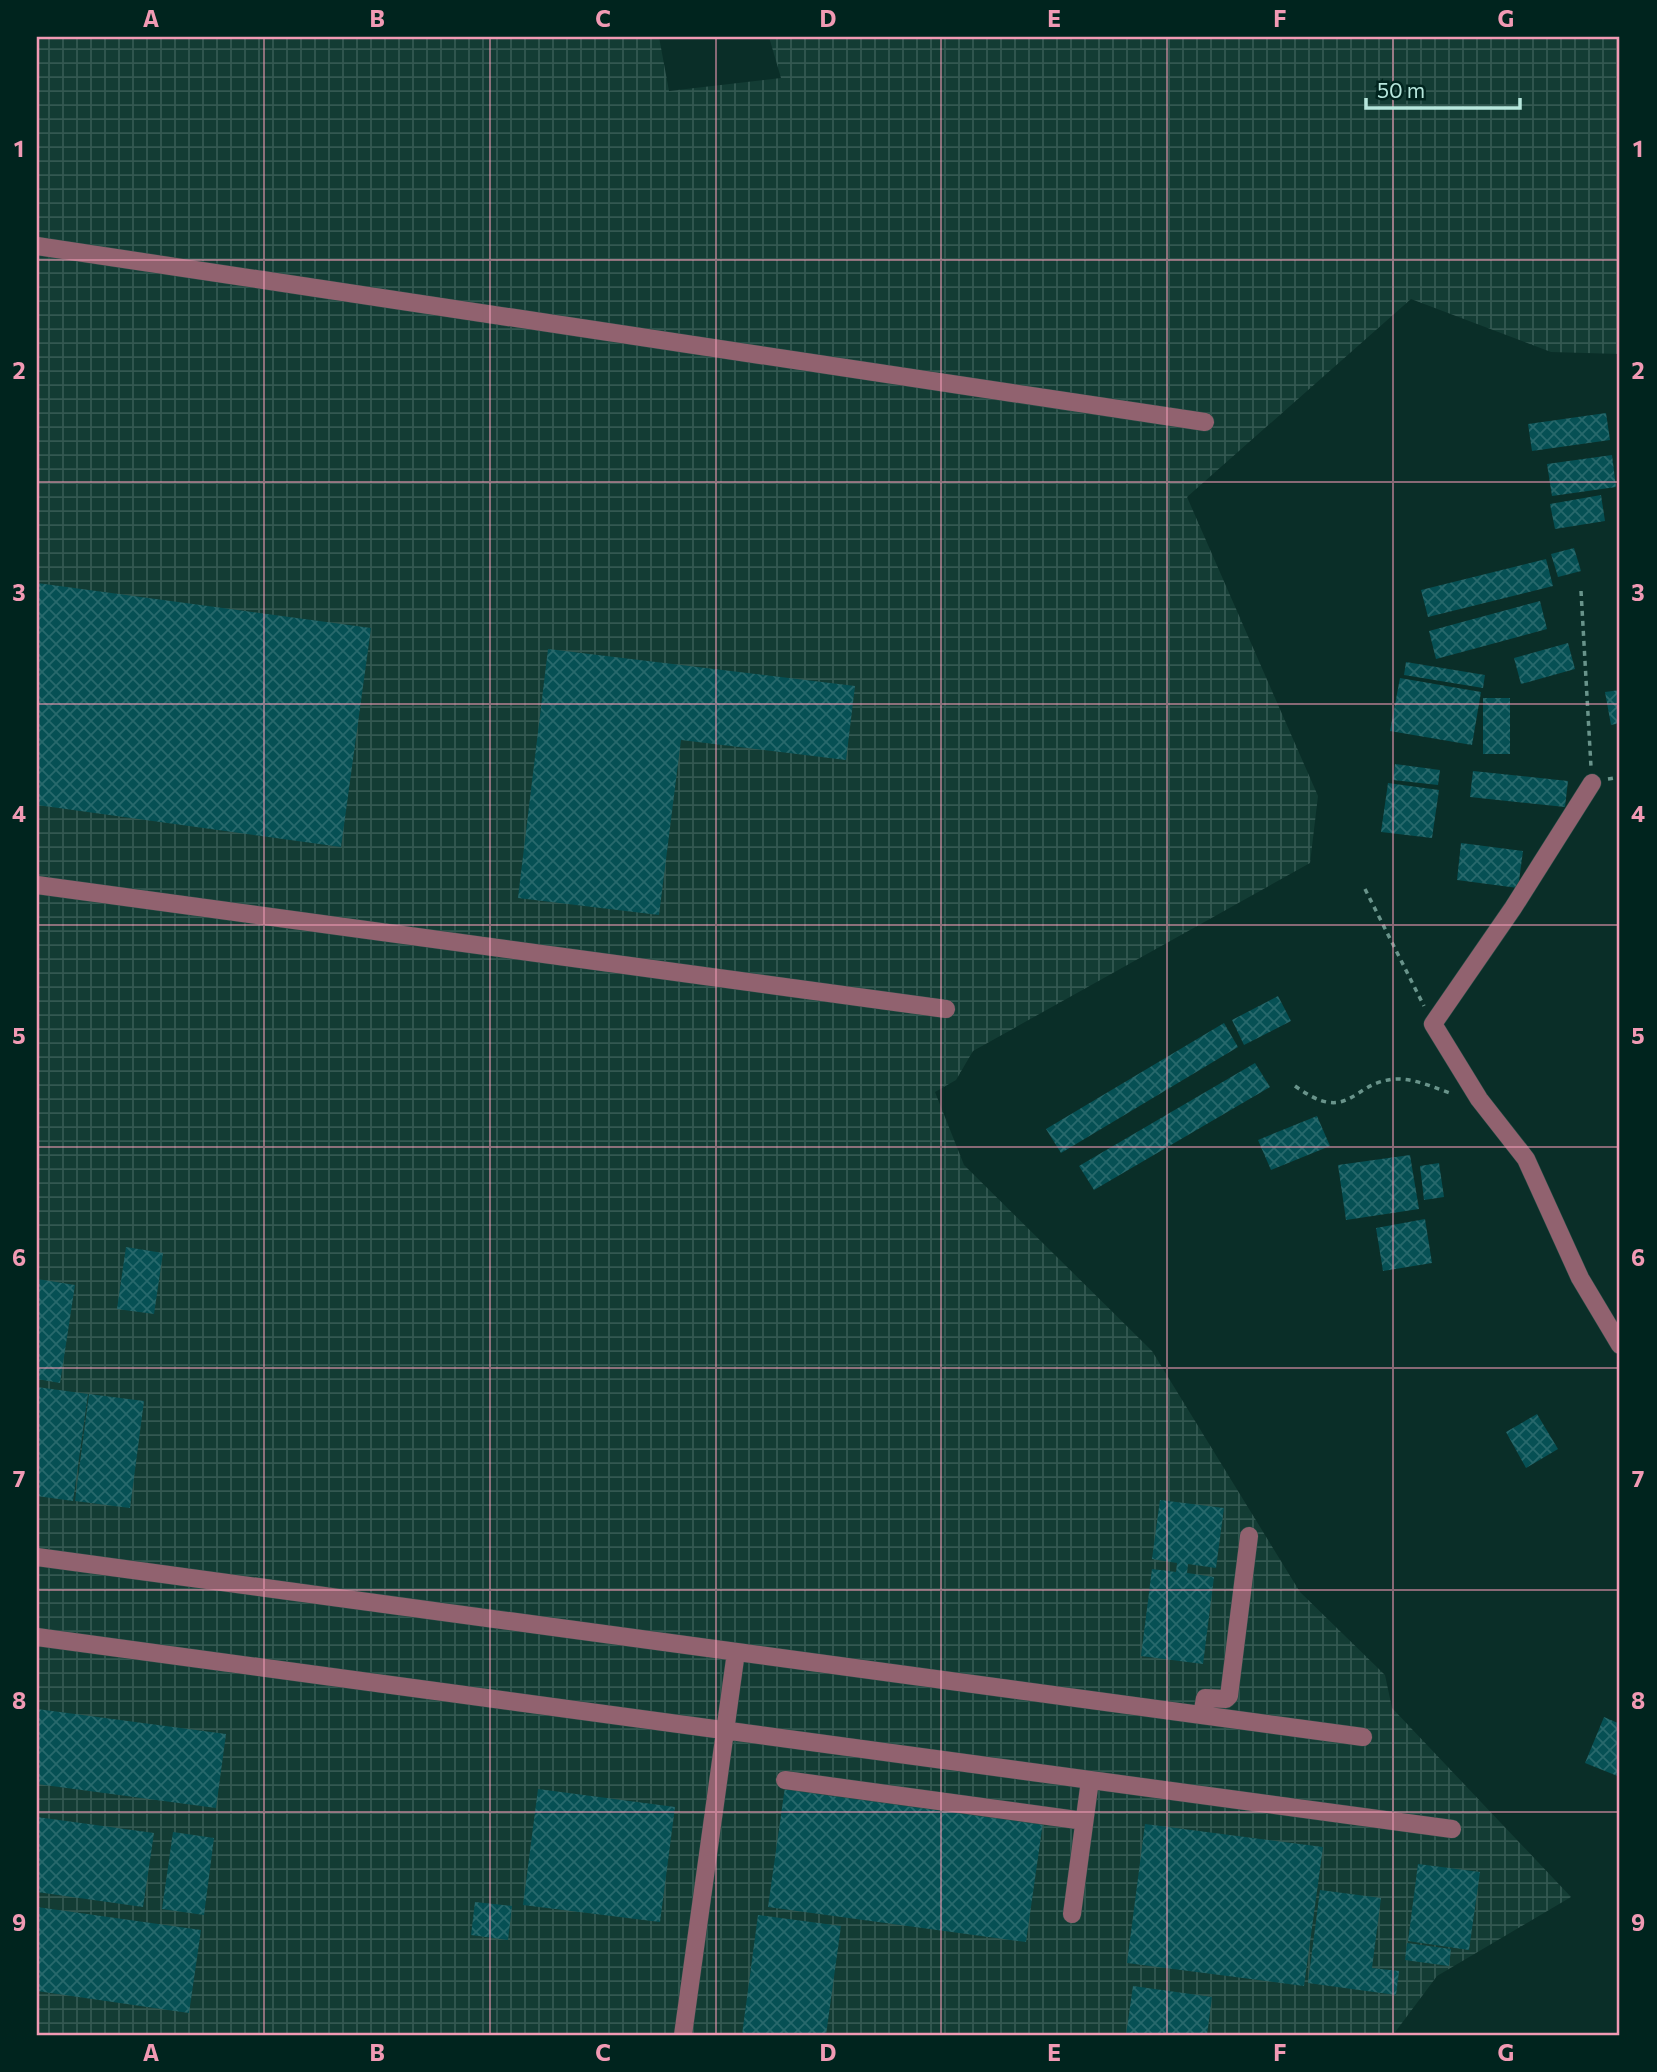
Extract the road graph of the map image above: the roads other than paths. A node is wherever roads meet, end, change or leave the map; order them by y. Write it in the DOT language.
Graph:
graph roads {
  1 [pos="37,246"];
  2 [pos="1205,422"];
  3 [pos="1592,783"];
  4 [pos="37,885"];
  5 [pos="946,1009"];
  6 [pos="1620,1345"];
  7 [pos="1249,1536"];
  8 [pos="37,1557"];
  9 [pos="37,1637"];
  10 [pos="736,1652"];
  11 [pos="1202,1715"];
  12 [pos="726,1731"];
  13 [pos="1363,1737"];
  14 [pos="785,1780"];
  15 [pos="1090,1780"];
  16 [pos="1084,1821"];
  17 [pos="1452,1829"];
  18 [pos="1072,1914"];
  19 [pos="683,2035"];
  1 -- 2 [label="street"];
  3 -- 6 [label="street"];
  4 -- 5 [label="street"];
  7 -- 11 [label="street"];
  8 -- 10 [label="street"];
  9 -- 12 [label="street"];
  10 -- 11 [label="street"];
  10 -- 12 [label="street"];
  11 -- 13 [label="street"];
  12 -- 15 [label="street"];
  12 -- 19 [label="street"];
  14 -- 16 [label="street"];
  15 -- 16 [label="street"];
  15 -- 17 [label="street"];
  16 -- 18 [label="street"];
}
